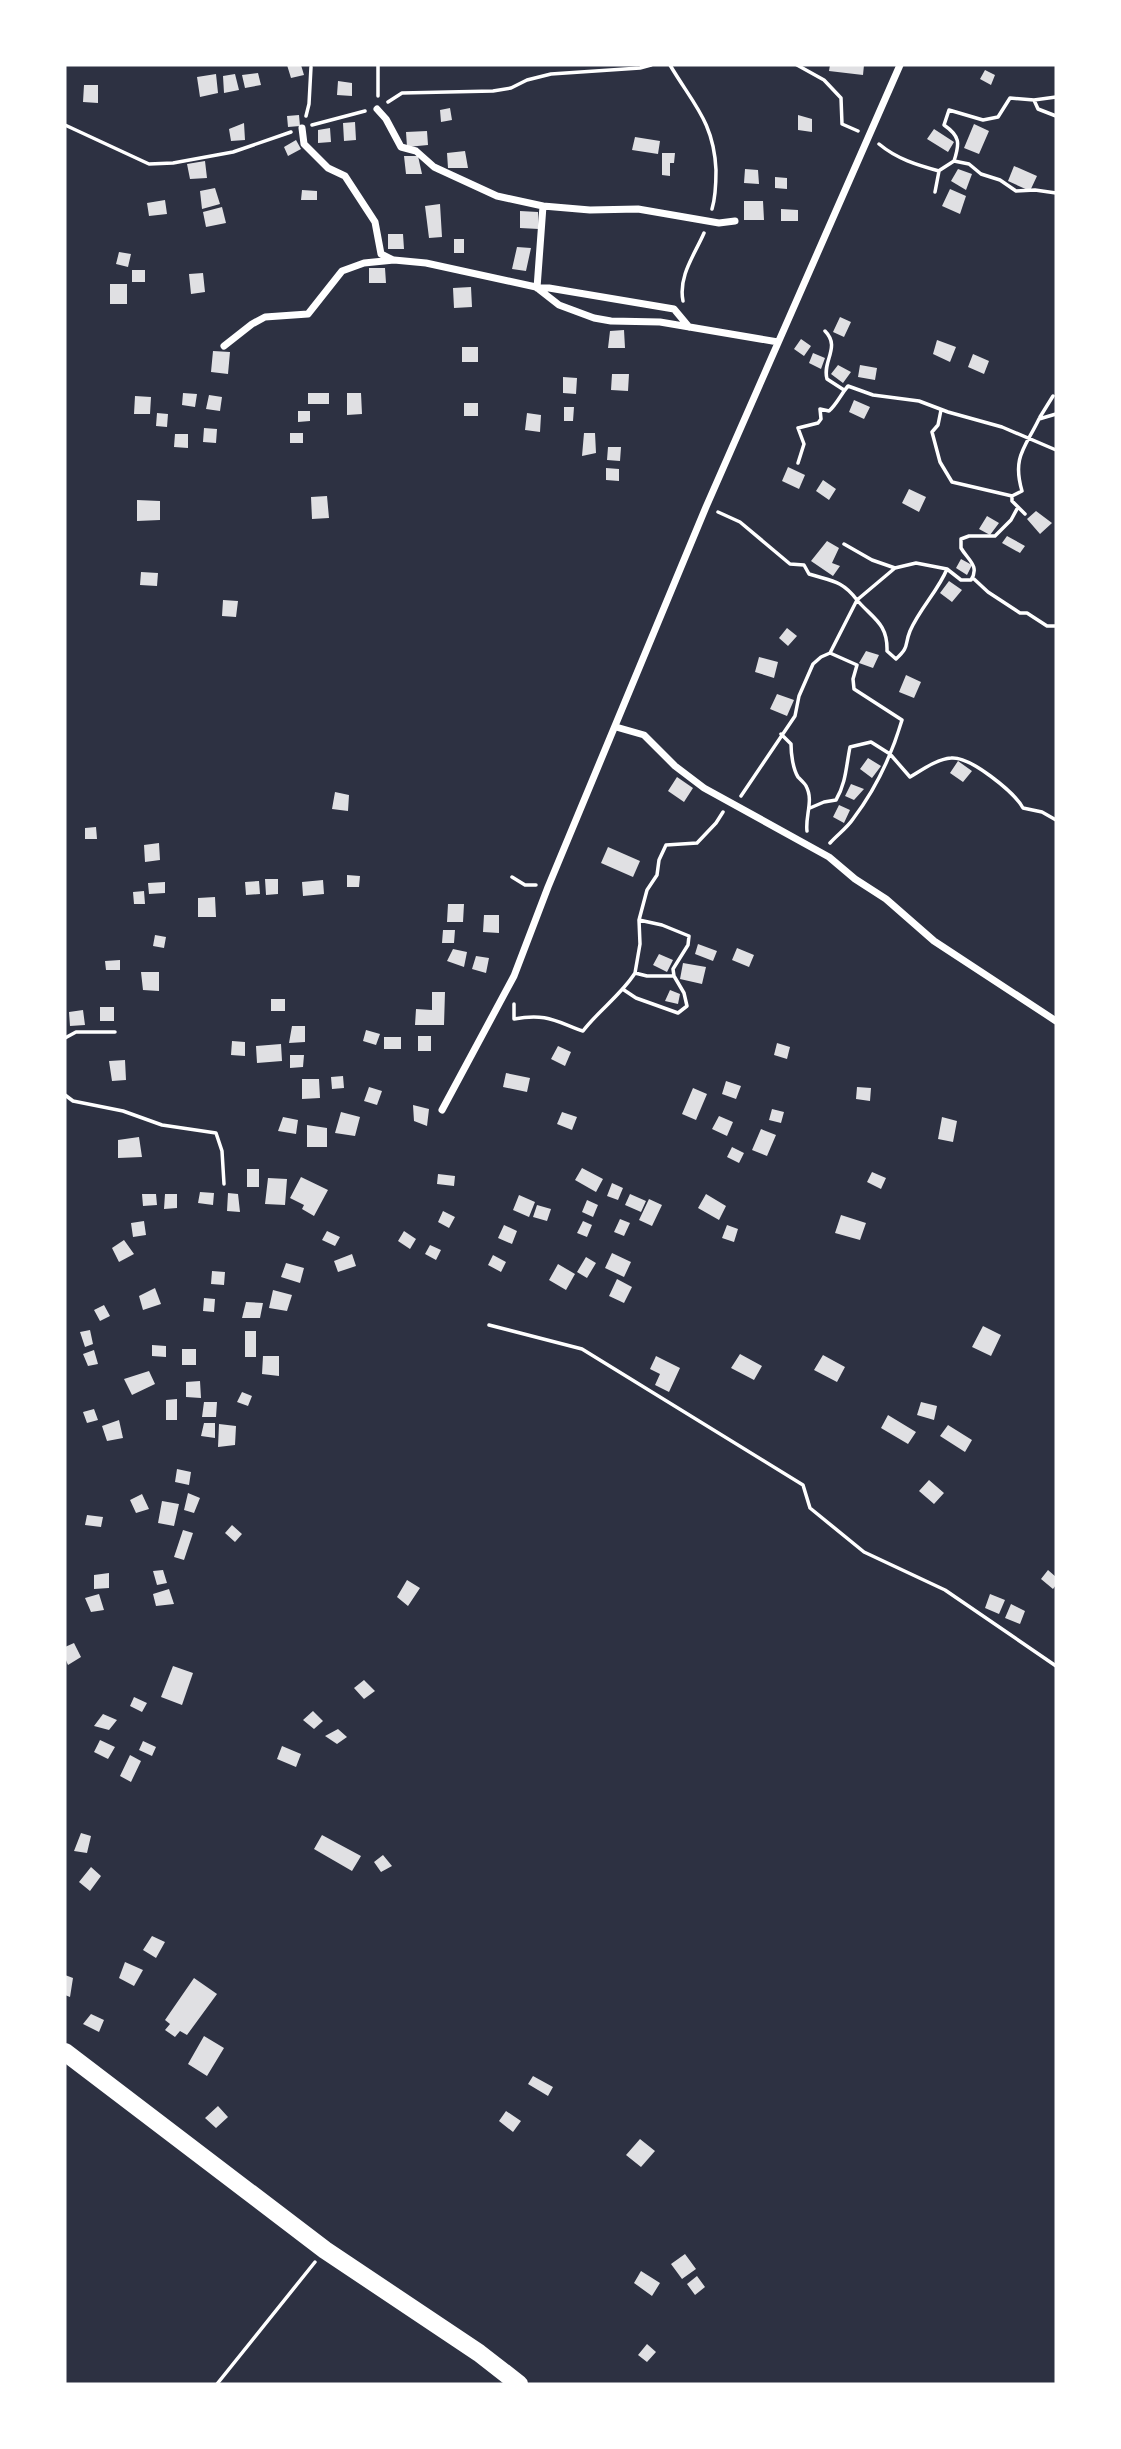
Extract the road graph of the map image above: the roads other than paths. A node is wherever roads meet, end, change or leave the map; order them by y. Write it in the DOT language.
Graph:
graph roads {
  1 [pos="900,65"];
  2 [pos="377,109"];
  3 [pos="302,128"];
  4 [pos="543,206"];
  5 [pos="735,221"];
  6 [pos="394,260"];
  7 [pos="537,288"];
  8 [pos="689,327"];
  9 [pos="778,342"];
  10 [pos="224,346"];
  11 [pos="616,727"];
  12 [pos="1056,1021"];
  13 [pos="442,1110"];
  14 [pos="65,2052"];
  15 [pos="519,2384"];
  1 -- 9 [label="street"];
  2 -- 4 [label="street"];
  3 -- 6 [label="street"];
  4 -- 5 [label="street"];
  4 -- 7 [label="street"];
  6 -- 7 [label="street"];
  6 -- 10 [label="street"];
  7 -- 8 [label="street"];
  7 -- 8 [label="street"];
  8 -- 9 [label="street"];
  9 -- 11 [label="street"];
  11 -- 12 [label="street"];
  11 -- 13 [label="street"];
  14 -- 15 [label="main road"];
}
